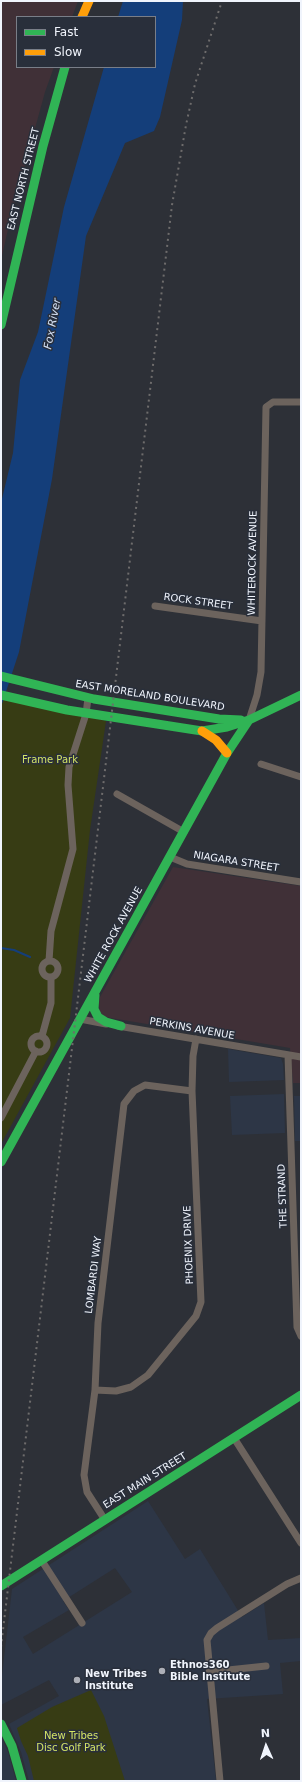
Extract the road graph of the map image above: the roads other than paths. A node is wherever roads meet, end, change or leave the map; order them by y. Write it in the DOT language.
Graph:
graph roads {
  1 [pos="89,1"];
  2 [pos="82,16"];
  3 [pos="65,68"];
  4 [pos="1,325"];
  5 [pos="301,402"];
  6 [pos="155,606"];
  7 [pos="262,622"];
  8 [pos="1,676"];
  9 [pos="1,683"];
  10 [pos="12,683"];
  11 [pos="301,694"];
  12 [pos="5,696"];
  13 [pos="88,698"];
  14 [pos="156,710"];
  15 [pos="86,714"];
  16 [pos="249,720"];
  17 [pos="153,724"];
  18 [pos="202,731"];
  19 [pos="228,753"];
  20 [pos="261,764"];
  21 [pos="301,777"];
  22 [pos="117,794"];
  23 [pos="184,832"];
  24 [pos="170,857"];
  25 [pos="301,882"];
  26 [pos="49,961"];
  27 [pos="51,977"];
  28 [pos="95,992"];
  29 [pos="80,1019"];
  30 [pos="121,1026"];
  31 [pos="42,1036"];
  32 [pos="196,1040"];
  33 [pos="36,1051"];
  34 [pos="288,1055"];
  35 [pos="301,1057"];
  36 [pos="192,1091"];
  37 [pos="1,1118"];
  38 [pos="1,1162"];
  39 [pos="298,1268"];
  40 [pos="301,1336"];
  41 [pos="95,1390"];
  42 [pos="301,1395"];
  43 [pos="234,1438"];
  44 [pos="105,1520"];
  45 [pos="301,1543"];
  46 [pos="42,1561"];
  47 [pos="301,1578"];
  48 [pos="1,1586"];
  49 [pos="82,1623"];
  50 [pos="266,1666"];
  51 [pos="209,1672"];
  52 [pos="1,1724"];
  53 [pos="22,1781"];
  54 [pos="220,1781"];
  1 -- 2 [label="main road"];
  3 -- 4 [label="main road, EAST NORTH STREET"];
  5 -- 7 [label="street, WHITEROCK AVENUE"];
  6 -- 7 [label="street, ROCK STREET"];
  7 -- 16 [label="street, WHITEROCK AVENUE"];
  8 -- 10 [label="main road, EAST MORELAND BOULEVARD"];
  9 -- 10 [label="main road"];
  10 -- 13 [label="main road, EAST MORELAND BOULEVARD"];
  11 -- 16 [label="main road, EAST MORELAND BOULEVARD"];
  12 -- 15 [label="main road, EAST MORELAND BOULEVARD"];
  13 -- 14 [label="main road, EAST MORELAND BOULEVARD"];
  13 -- 15 [label="street"];
  14 -- 16 [label="main road, EAST MORELAND BOULEVARD"];
  14 -- 17 [label="main road"];
  15 -- 17 [label="main road, EAST MORELAND BOULEVARD"];
  15 -- 26 [label="street"];
  16 -- 18 [label="main road, EAST MORELAND BOULEVARD"];
  16 -- 19 [label="main road, WHITE ROCK AVENUE"];
  17 -- 18 [label="main road, EAST MORELAND BOULEVARD"];
  18 -- 19 [label="main road"];
  19 -- 23 [label="main road, WHITE ROCK AVENUE"];
  20 -- 21 [label="street"];
  22 -- 23 [label="street"];
  23 -- 24 [label="main road, WHITE ROCK AVENUE"];
  24 -- 25 [label="street, NIAGARA STREET"];
  24 -- 28 [label="main road, WHITE ROCK AVENUE"];
  26 -- 27 [label="street"];
  26 -- 27 [label="street"];
  27 -- 31 [label="street"];
  28 -- 29 [label="main road, WHITE ROCK AVENUE"];
  28 -- 30 [label="main road"];
  29 -- 30 [label="street, PERKINS AVENUE"];
  29 -- 38 [label="main road, WHITE ROCK AVENUE"];
  30 -- 32 [label="street, PERKINS AVENUE"];
  31 -- 33 [label="street"];
  31 -- 33 [label="street"];
  32 -- 34 [label="street, PERKINS AVENUE"];
  32 -- 36 [label="street, PHOENIX DRIVE"];
  33 -- 37 [label="street"];
  34 -- 35 [label="street, PERKINS AVENUE"];
  34 -- 39 [label="street, THE STRAND"];
  36 -- 41 [label="street, PHOENIX DRIVE"];
  36 -- 41 [label="street, LOMBARDI WAY"];
  39 -- 40 [label="street, THE STRAND"];
  41 -- 44 [label="street, LOMBARDI WAY"];
  42 -- 43 [label="main road, EAST MAIN STREET"];
  43 -- 44 [label="main road, EAST MAIN STREET"];
  43 -- 45 [label="street"];
  44 -- 46 [label="main road, EAST MAIN STREET"];
  46 -- 48 [label="main road, EAST MAIN STREET"];
  46 -- 49 [label="street"];
  47 -- 51 [label="street"];
  50 -- 51 [label="street"];
  51 -- 54 [label="street"];
  52 -- 53 [label="main road"];
}
